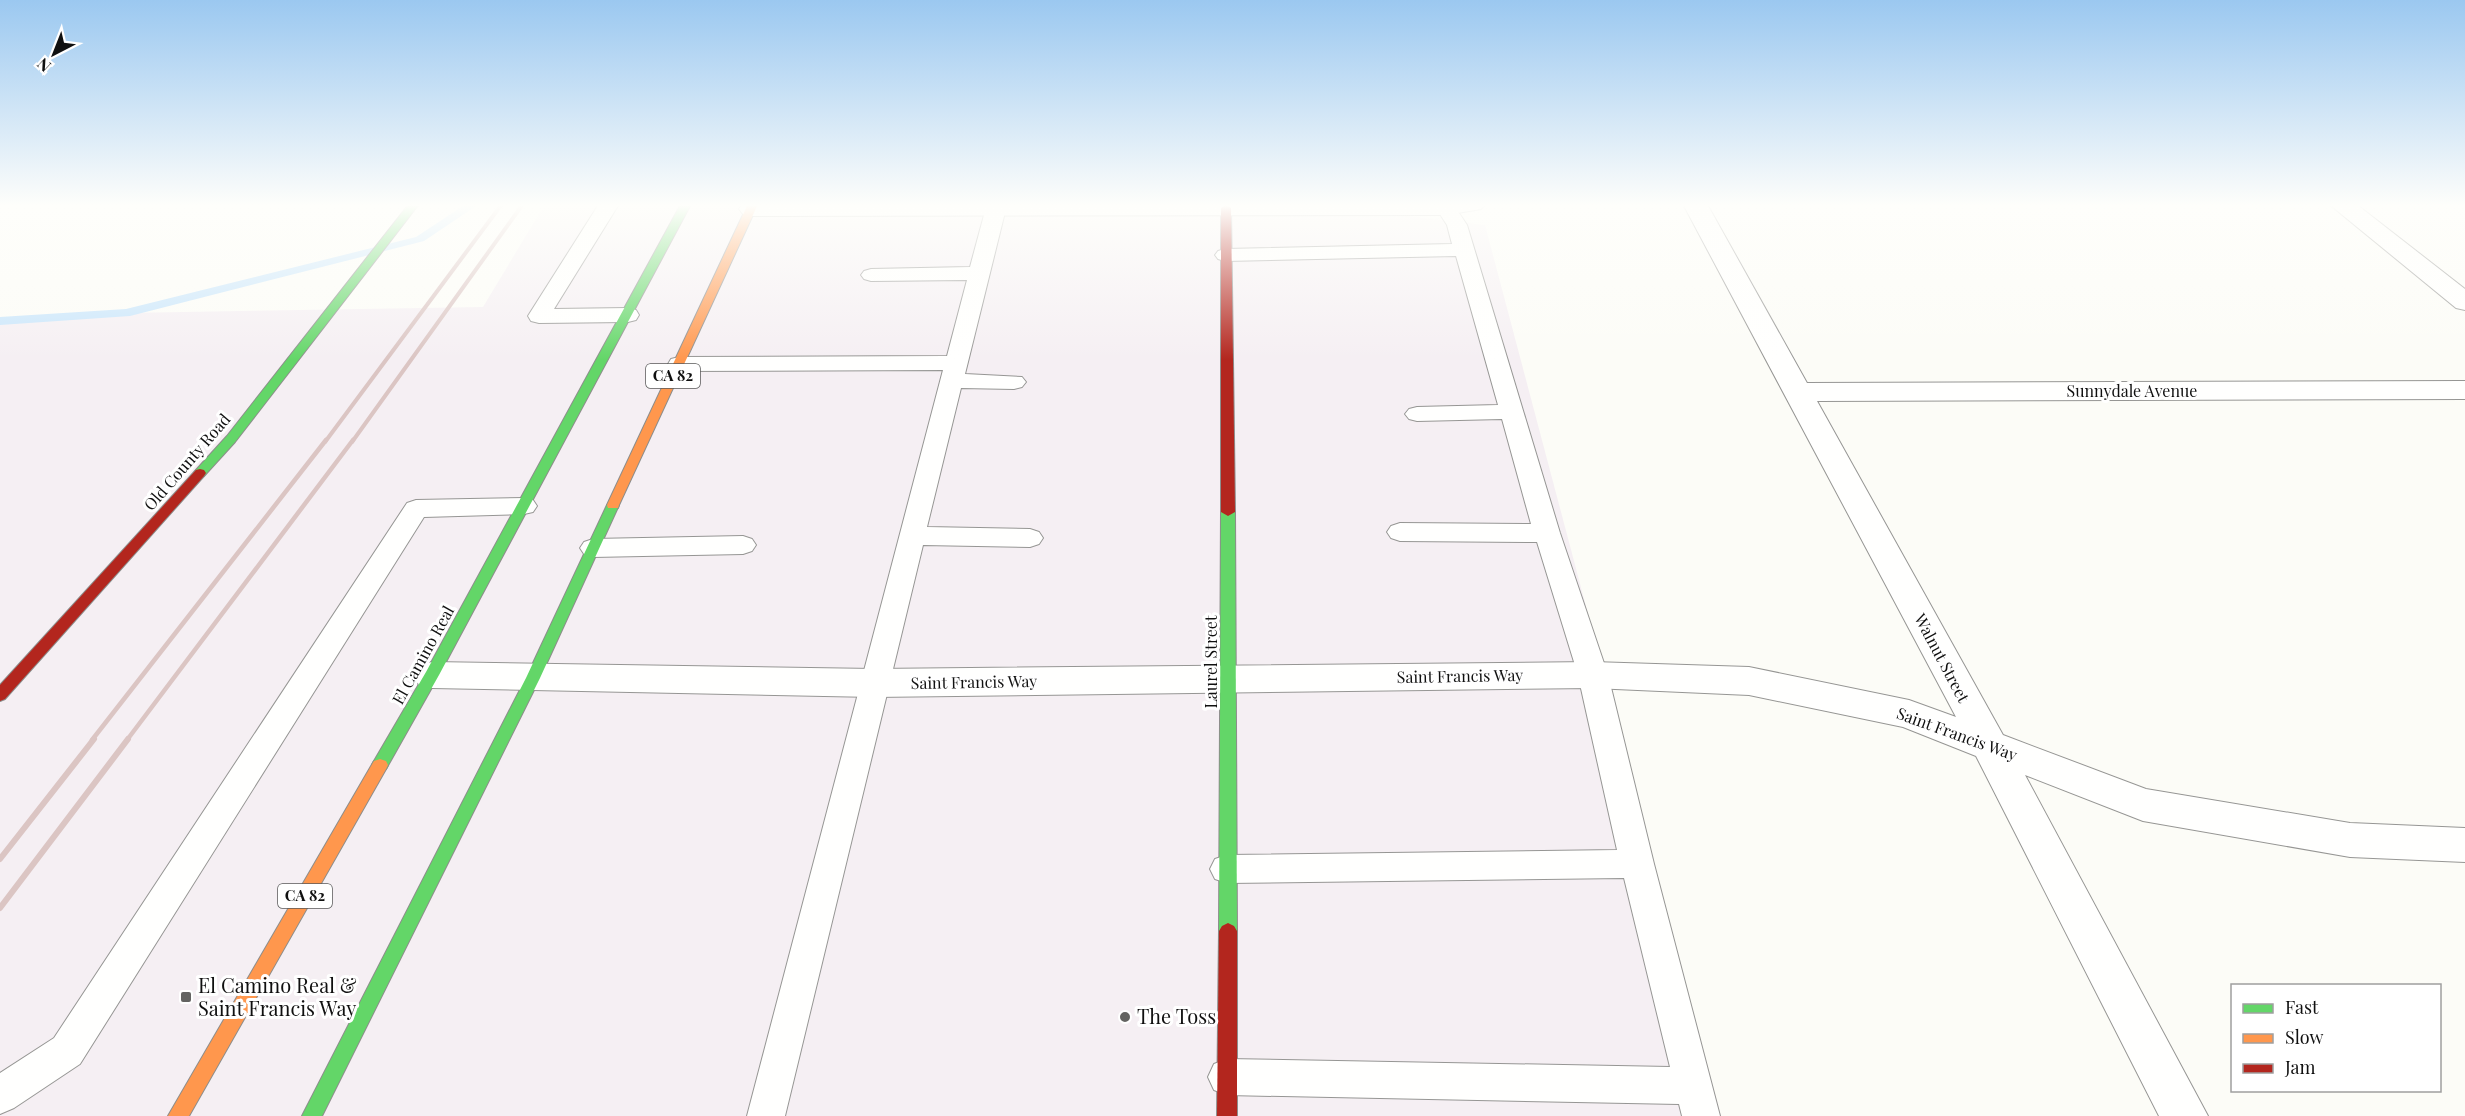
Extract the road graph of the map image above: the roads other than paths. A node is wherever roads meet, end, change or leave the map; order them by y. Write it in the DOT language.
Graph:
graph roads {
  1 [pos="375,256"];
  2 [pos="576,256"];
  3 [pos="659,256"];
  4 [pos="729,256"];
  5 [pos="984,256"];
  6 [pos="1225,256"];
  7 [pos="1466,256"];
  8 [pos="1724,256"];
  9 [pos="2406,256"];
  10 [pos="980,273"];
  11 [pos="871,275"];
  12 [pos="2465,303"];
  13 [pos="628,315"];
  14 [pos="679,364"];
  15 [pos="953,372"];
  16 [pos="1014,381"];
  17 [pos="2465,390"];
  18 [pos="1798,392"];
  19 [pos="1511,412"];
  20 [pos="1418,414"];
  21 [pos="524,506"];
  22 [pos="1400,532"];
  23 [pos="1547,533"];
  24 [pos="911,536"];
  25 [pos="1030,538"];
  26 [pos="743,545"];
  27 [pos="593,548"];
  28 [pos="432,675"];
  29 [pos="1593,675"];
  30 [pos="533,678"];
  31 [pos="1229,679"];
  32 [pos="874,683"];
  33 [pos="0,695"];
  34 [pos="1988,745"];
  35 [pos="2465,845"];
  36 [pos="1637,864"];
  37 [pos="1227,869"];
  38 [pos="1227,1077"];
  39 [pos="0,1095"];
  40 [pos="1697,1101"];
  41 [pos="178,1116"];
  42 [pos="312,1116"];
  43 [pos="766,1116"];
  44 [pos="1227,1116"];
  45 [pos="2184,1116"];
  1 -- 33 [label="main road, Old County Road"];
  2 -- 13 [label="lane"];
  3 -- 13 [label="main road, El Camino Real / CA 82"];
  4 -- 14 [label="main road, CA 82"];
  5 -- 10 [label="lane"];
  6 -- 31 [label="main road, Laurel Street"];
  7 -- 19 [label="lane"];
  8 -- 18 [label="street, Walnut Street"];
  9 -- 12 [label="street"];
  10 -- 11 [label="lane"];
  10 -- 15 [label="lane"];
  13 -- 21 [label="main road, El Camino Real / CA 82"];
  14 -- 15 [label="lane"];
  14 -- 27 [label="main road, CA 82"];
  15 -- 16 [label="lane"];
  15 -- 24 [label="lane"];
  17 -- 18 [label="street, Sunnydale Avenue"];
  18 -- 34 [label="street, Walnut Street"];
  19 -- 20 [label="lane"];
  19 -- 23 [label="lane"];
  21 -- 28 [label="main road, El Camino Real / CA 82"];
  21 -- 39 [label="lane"];
  22 -- 23 [label="lane"];
  23 -- 29 [label="lane"];
  24 -- 25 [label="lane"];
  24 -- 32 [label="lane"];
  26 -- 27 [label="lane"];
  27 -- 30 [label="main road, CA 82"];
  28 -- 30 [label="street, Saint Francis Way"];
  28 -- 41 [label="main road, El Camino Real / CA 82"];
  29 -- 31 [label="street, Saint Francis Way"];
  29 -- 34 [label="street, Saint Francis Way"];
  29 -- 36 [label="lane"];
  30 -- 32 [label="street, Saint Francis Way"];
  30 -- 42 [label="main road, CA 82"];
  31 -- 32 [label="street, Saint Francis Way"];
  31 -- 37 [label="main road, Laurel Street"];
  32 -- 43 [label="lane"];
  34 -- 35 [label="street, Saint Francis Way"];
  34 -- 45 [label="street, Walnut Street"];
  36 -- 37 [label="lane"];
  36 -- 40 [label="lane"];
  37 -- 38 [label="main road, Laurel Street"];
  38 -- 40 [label="lane"];
  38 -- 44 [label="main road, Laurel Street"];
}
